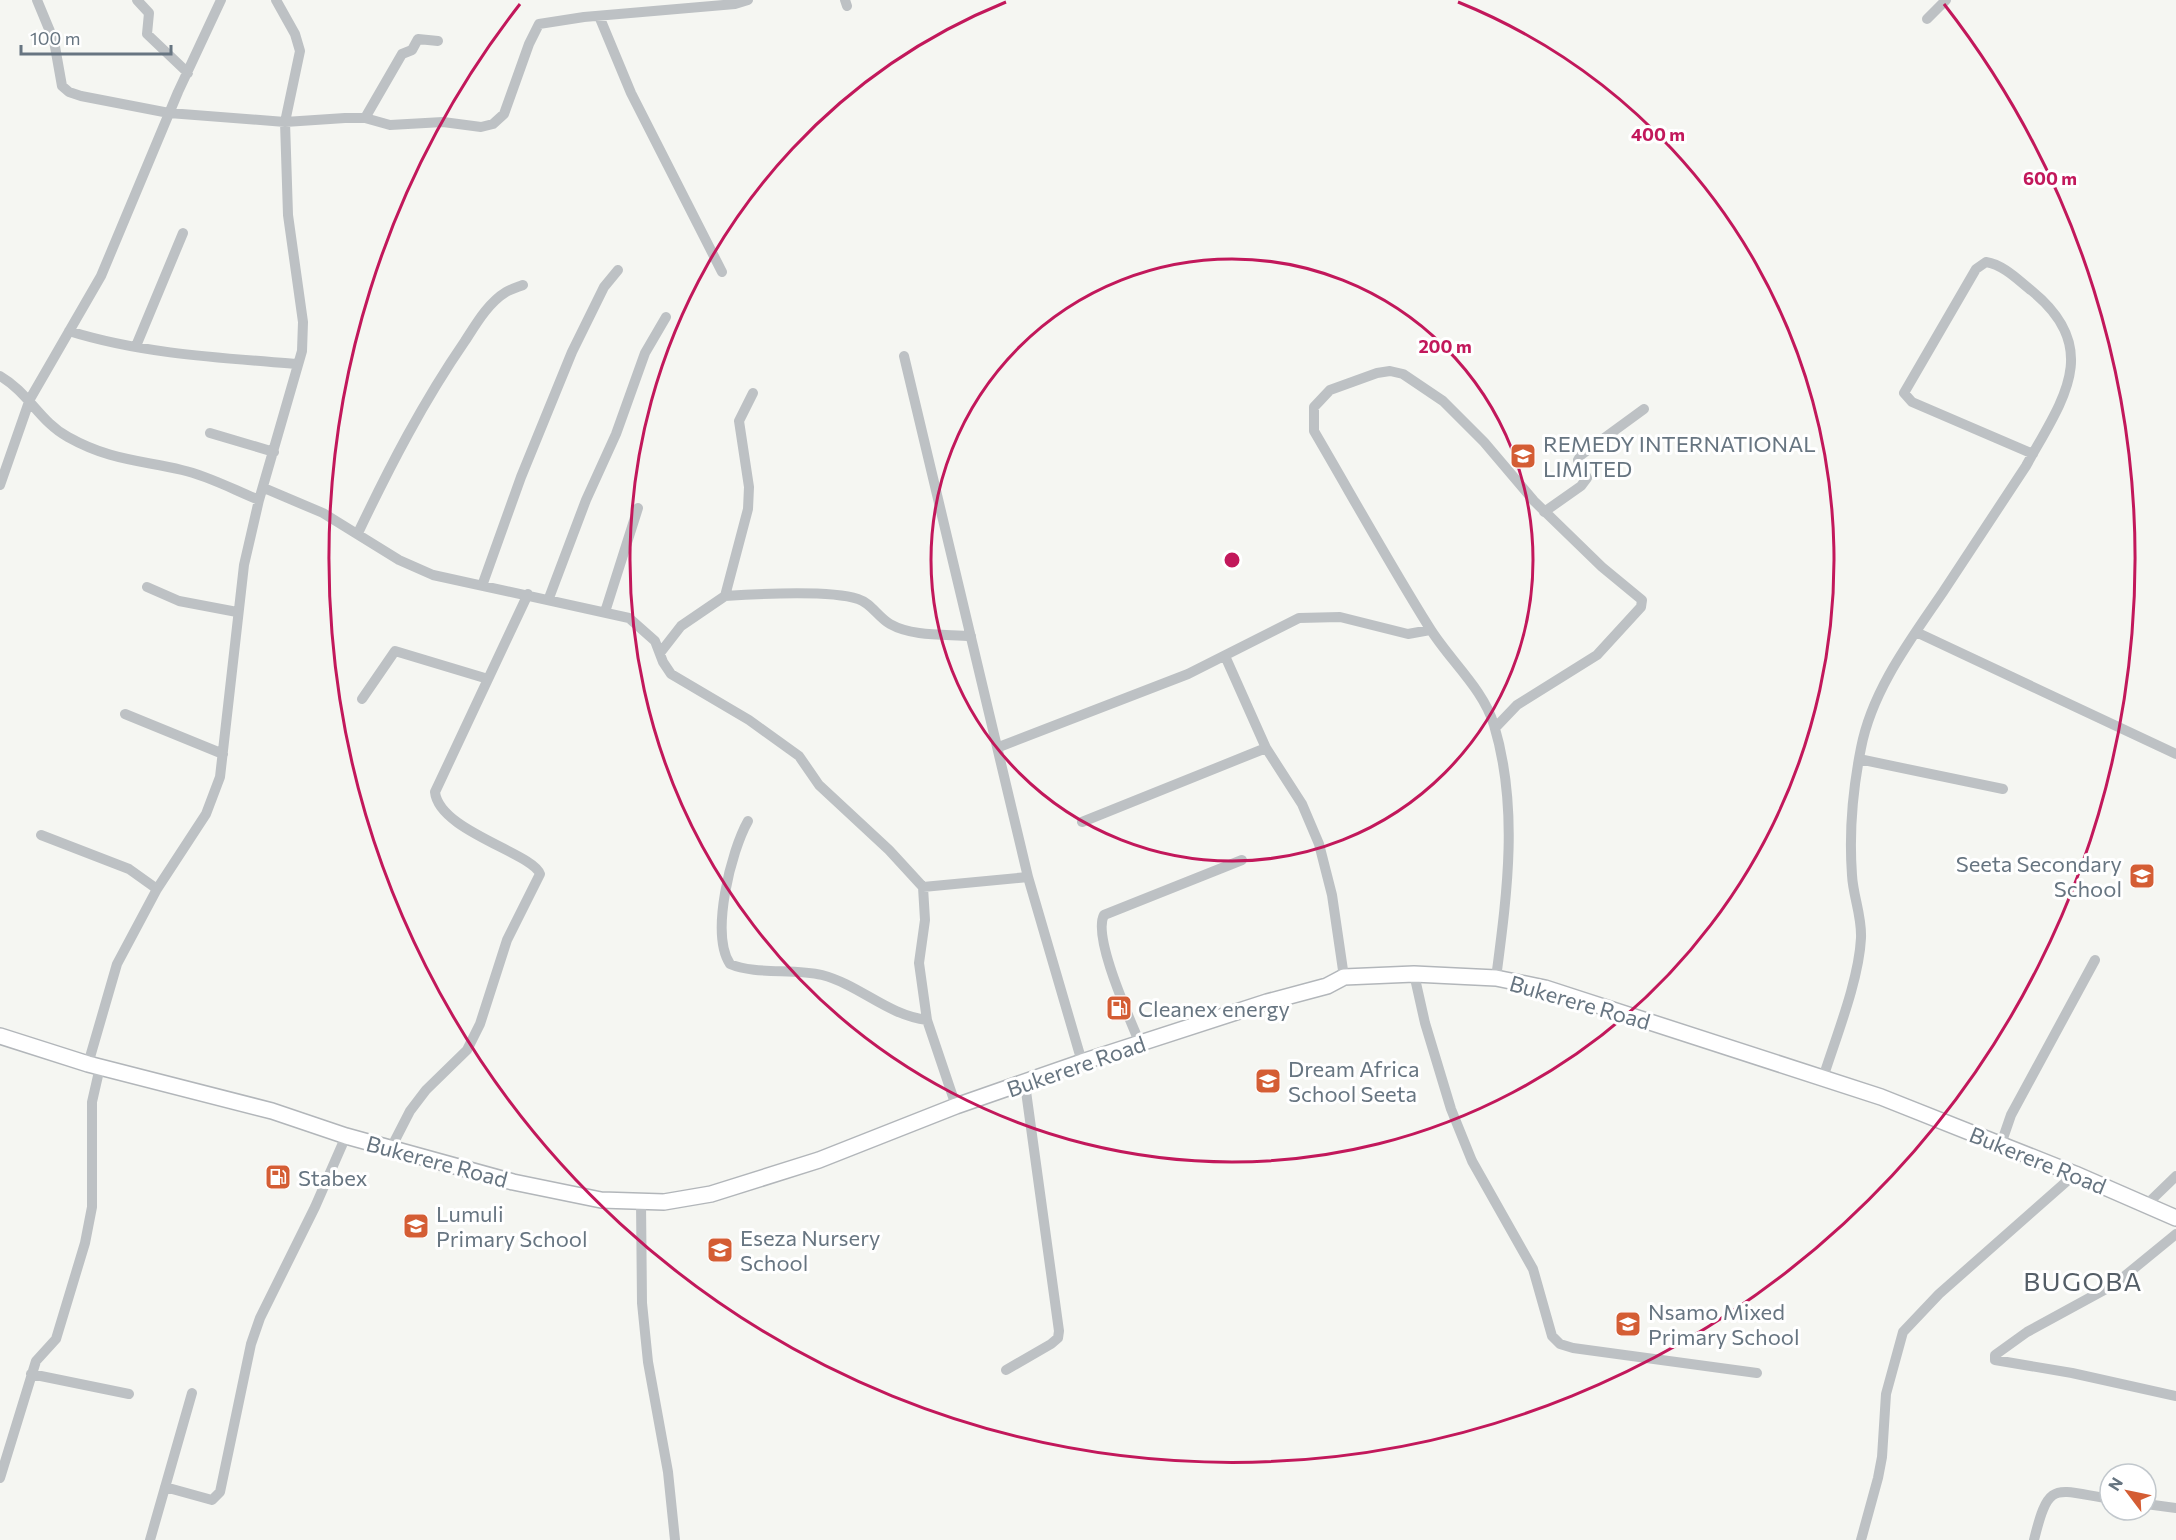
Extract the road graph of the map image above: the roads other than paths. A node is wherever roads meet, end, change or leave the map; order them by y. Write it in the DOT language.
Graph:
graph roads {
  1 [pos="37,0"];
  2 [pos="137,0"];
  3 [pos="221,0"];
  4 [pos="276,0"];
  5 [pos="748,0"];
  6 [pos="1946,0"];
  7 [pos="599,16"];
  8 [pos="1927,19"];
  9 [pos="438,40"];
  10 [pos="188,73"];
  11 [pos="169,113"];
  12 [pos="365,118"];
  13 [pos="285,123"];
  14 [pos="183,233"];
  15 [pos="618,270"];
  16 [pos="722,272"];
  17 [pos="523,285"];
  18 [pos="666,317"];
  19 [pos="69,331"];
  20 [pos="136,346"];
  21 [pos="904,356"];
  22 [pos="298,364"];
  23 [pos="0,376"];
  24 [pos="753,393"];
  25 [pos="30,399"];
  26 [pos="1644,409"];
  27 [pos="210,433"];
  28 [pos="274,452"];
  29 [pos="2033,454"];
  30 [pos="0,485"];
  31 [pos="264,488"];
  32 [pos="259,500"];
  33 [pos="638,508"];
  34 [pos="1544,512"];
  35 [pos="358,533"];
  36 [pos="483,584"];
  37 [pos="147,587"];
  38 [pos="528,594"];
  39 [pos="725,596"];
  40 [pos="549,598"];
  41 [pos="237,612"];
  42 [pos="605,612"];
  43 [pos="1430,630"];
  44 [pos="1916,632"];
  45 [pos="971,636"];
  46 [pos="660,653"];
  47 [pos="1225,656"];
  48 [pos="488,679"];
  49 [pos="362,699"];
  50 [pos="125,714"];
  51 [pos="1495,728"];
  52 [pos="999,747"];
  53 [pos="1266,748"];
  54 [pos="223,754"];
  55 [pos="2176,754"];
  56 [pos="1859,759"];
  57 [pos="2003,789"];
  58 [pos="748,821"];
  59 [pos="1082,822"];
  60 [pos="41,835"];
  61 [pos="1242,860"];
  62 [pos="1028,877"];
  63 [pos="923,886"];
  64 [pos="157,889"];
  65 [pos="2095,960"];
  66 [pos="1414,974"];
  67 [pos="1344,977"];
  68 [pos="1496,978"];
  69 [pos="927,1020"];
  70 [pos="0,1036"];
  71 [pos="1140,1044"];
  72 [pos="1082,1062"];
  73 [pos="94,1065"];
  74 [pos="1823,1078"];
  75 [pos="1024,1084"];
  76 [pos="956,1106"];
  77 [pos="346,1136"];
  78 [pos="2001,1144"];
  79 [pos="391,1148"];
  80 [pos="2075,1174"];
  81 [pos="2176,1176"];
  82 [pos="641,1202"];
  83 [pos="2145,1206"];
  84 [pos="2176,1218"];
  85 [pos="2176,1234"];
  86 [pos="1006,1370"];
  87 [pos="1757,1373"];
  88 [pos="31,1374"];
  89 [pos="192,1392"];
  90 [pos="129,1394"];
  91 [pos="2176,1396"];
  92 [pos="0,1478"];
  93 [pos="165,1487"];
  94 [pos="2098,1497"];
  95 [pos="2158,1506"];
  96 [pos="2176,1508"];
  97 [pos="150,1540"];
  98 [pos="675,1540"];
  99 [pos="1861,1540"];
  100 [pos="2034,1540"];
  1 -- 11 [label="street"];
  2 -- 10 [label="street"];
  3 -- 10 [label="street"];
  4 -- 13 [label="street"];
  5 -- 7 [label="street"];
  6 -- 8 [label="street"];
  7 -- 12 [label="street"];
  7 -- 16 [label="street"];
  9 -- 12 [label="street"];
  10 -- 11 [label="street"];
  11 -- 13 [label="street"];
  11 -- 19 [label="street"];
  12 -- 13 [label="street"];
  13 -- 22 [label="street"];
  14 -- 20 [label="street"];
  15 -- 36 [label="street"];
  17 -- 35 [label="street"];
  18 -- 40 [label="street"];
  19 -- 20 [label="street"];
  19 -- 25 [label="street"];
  20 -- 22 [label="street"];
  21 -- 45 [label="street"];
  22 -- 28 [label="street"];
  23 -- 25 [label="street"];
  24 -- 39 [label="street"];
  25 -- 30 [label="street"];
  25 -- 32 [label="street"];
  26 -- 34 [label="street"];
  27 -- 28 [label="street"];
  28 -- 31 [label="street"];
  29 -- 29 [label="street"];
  29 -- 44 [label="street"];
  31 -- 32 [label="street"];
  31 -- 35 [label="street"];
  32 -- 41 [label="street"];
  33 -- 42 [label="street"];
  34 -- 43 [label="street"];
  34 -- 51 [label="street"];
  35 -- 36 [label="street"];
  36 -- 38 [label="street"];
  37 -- 41 [label="street"];
  38 -- 40 [label="street"];
  38 -- 48 [label="street"];
  39 -- 45 [label="street"];
  39 -- 46 [label="street"];
  40 -- 42 [label="street"];
  41 -- 54 [label="street"];
  42 -- 46 [label="street"];
  43 -- 47 [label="street"];
  43 -- 51 [label="street"];
  44 -- 55 [label="street"];
  44 -- 56 [label="street"];
  45 -- 52 [label="street"];
  46 -- 63 [label="street"];
  47 -- 52 [label="street"];
  47 -- 53 [label="street"];
  48 -- 49 [label="street"];
  48 -- 79 [label="street"];
  50 -- 54 [label="street"];
  51 -- 68 [label="street"];
  52 -- 62 [label="street"];
  53 -- 59 [label="street"];
  53 -- 67 [label="street"];
  54 -- 64 [label="street"];
  56 -- 57 [label="street"];
  56 -- 74 [label="street"];
  58 -- 69 [label="street"];
  60 -- 64 [label="street"];
  61 -- 71 [label="street"];
  62 -- 63 [label="street"];
  62 -- 72 [label="street"];
  63 -- 69 [label="street"];
  64 -- 73 [label="street"];
  65 -- 78 [label="street"];
  66 -- 67 [label="main road, Bukerere Road"];
  66 -- 68 [label="main road, Bukerere Road"];
  66 -- 87 [label="street"];
  67 -- 71 [label="main road, Bukerere Road"];
  68 -- 74 [label="main road, Bukerere Road"];
  69 -- 76 [label="street"];
  70 -- 73 [label="main road, Bukerere Road"];
  71 -- 72 [label="main road, Bukerere Road"];
  72 -- 75 [label="main road, Bukerere Road"];
  73 -- 77 [label="main road, Bukerere Road"];
  73 -- 88 [label="street"];
  74 -- 78 [label="main road, Bukerere Road"];
  75 -- 76 [label="main road, Bukerere Road"];
  75 -- 86 [label="street"];
  76 -- 82 [label="main road, Bukerere Road"];
  77 -- 79 [label="main road, Bukerere Road"];
  77 -- 93 [label="street"];
  78 -- 80 [label="main road, Bukerere Road"];
  79 -- 82 [label="main road, Bukerere Road"];
  80 -- 83 [label="main road, Bukerere Road"];
  80 -- 99 [label="street"];
  81 -- 83 [label="street"];
  82 -- 98 [label="street"];
  83 -- 84 [label="main road, Bukerere Road"];
  85 -- 91 [label="street"];
  88 -- 90 [label="street"];
  88 -- 92 [label="street"];
  89 -- 93 [label="street"];
  93 -- 97 [label="street"];
  94 -- 100 [label="street"];
  95 -- 96 [label="street"];
}
